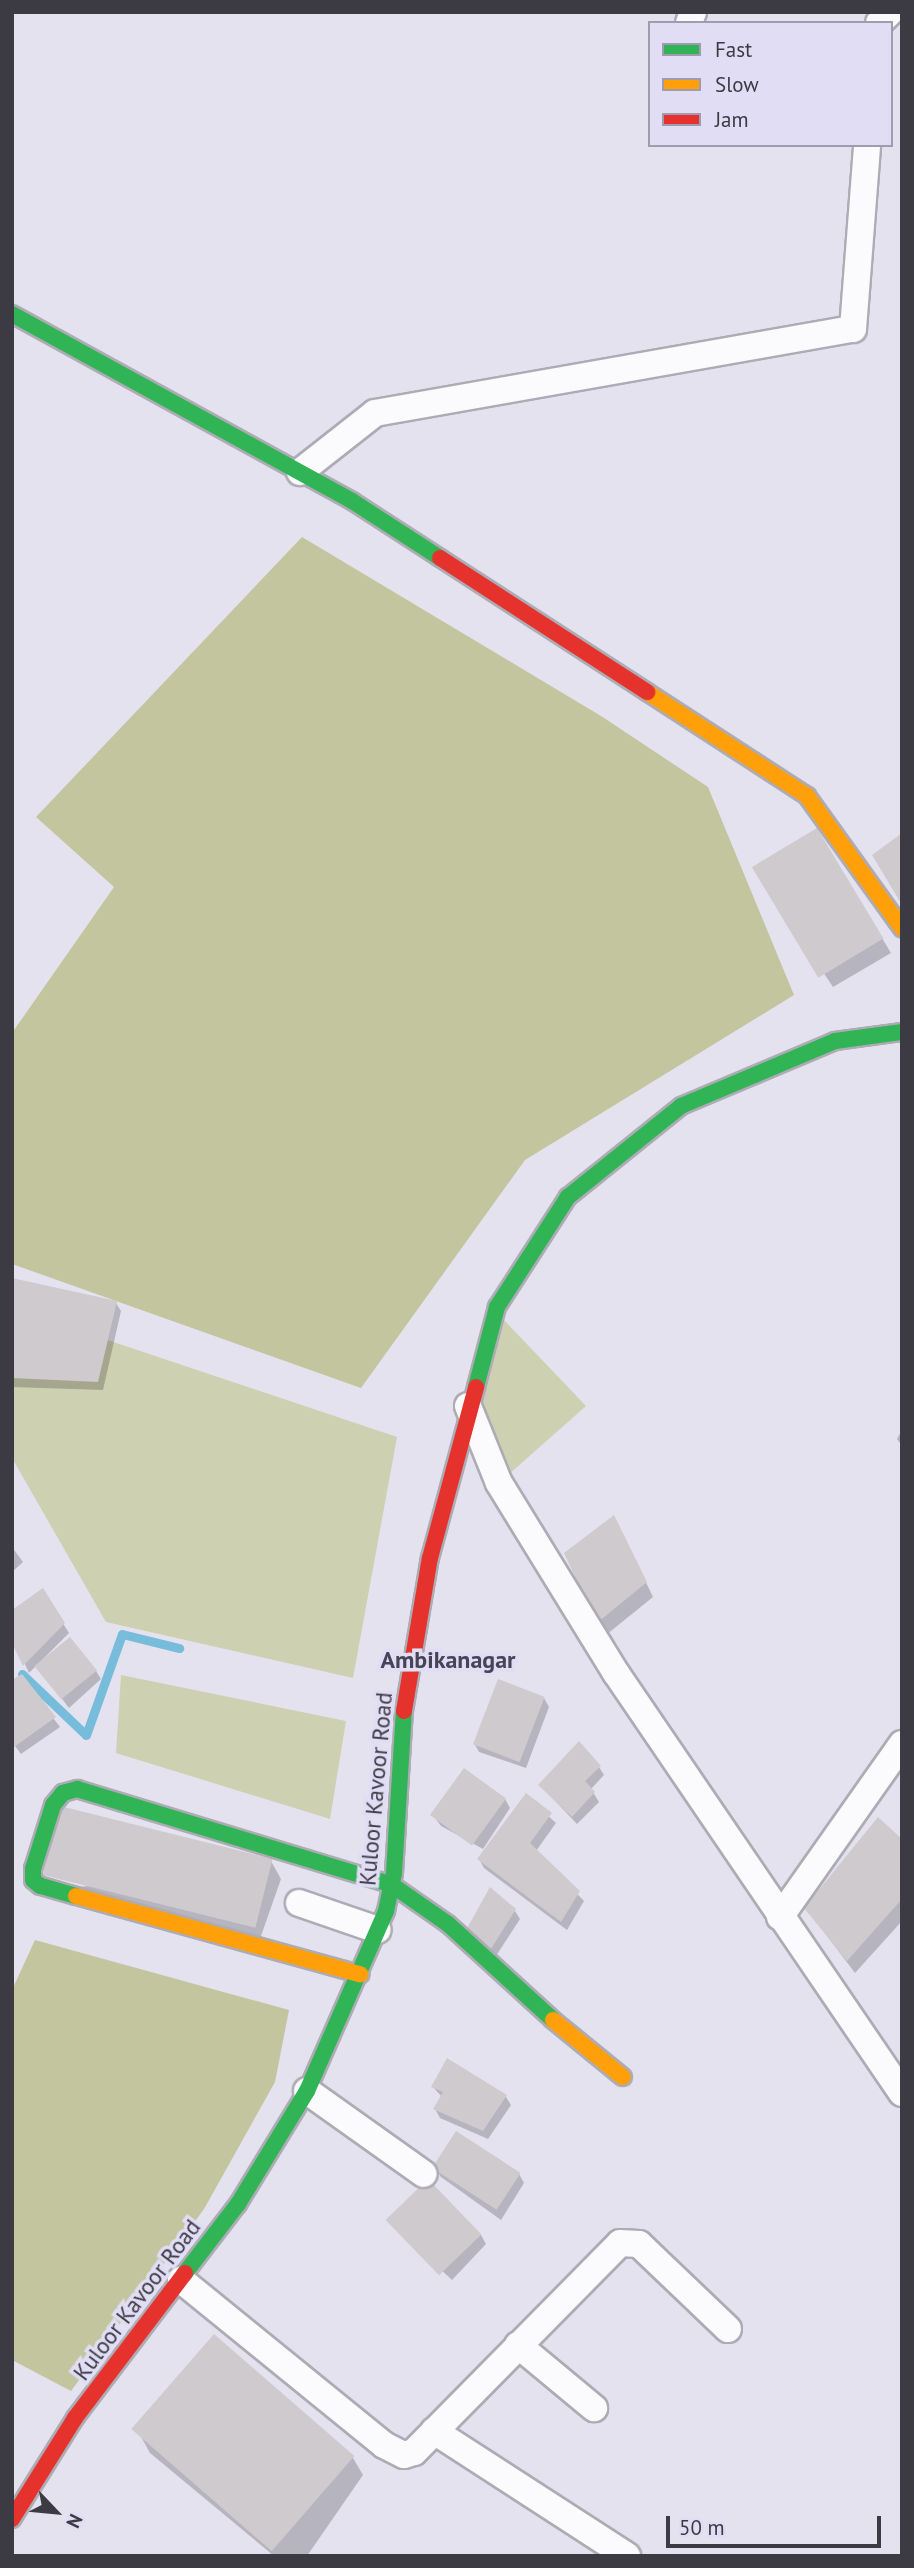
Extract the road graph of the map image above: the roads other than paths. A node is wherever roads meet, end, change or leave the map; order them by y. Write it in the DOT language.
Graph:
graph roads {
  1 [pos="867,147"];
  2 [pos="12,314"];
  3 [pos="300,472"];
  4 [pos="902,928"];
  5 [pos="902,1032"];
  6 [pos="468,1406"];
  7 [pos="902,1744"];
  8 [pos="392,1885"];
  9 [pos="299,1903"];
  10 [pos="780,1917"];
  11 [pos="378,1930"];
  12 [pos="360,1974"];
  13 [pos="623,2077"];
  14 [pos="307,2091"];
  15 [pos="902,2093"];
  16 [pos="424,2174"];
  17 [pos="181,2280"];
  18 [pos="728,2329"];
  19 [pos="518,2345"];
  20 [pos="594,2408"];
  21 [pos="434,2431"];
  22 [pos="12,2519"];
  23 [pos="627,2556"];
  1 -- 3 [label="street"];
  2 -- 3 [label="street"];
  3 -- 4 [label="street"];
  5 -- 6 [label="street, Kuloor Kavoor Road"];
  6 -- 8 [label="street, Kuloor Kavoor Road"];
  6 -- 10 [label="street"];
  7 -- 10 [label="street"];
  8 -- 11 [label="street, Kuloor Kavoor Road"];
  8 -- 12 [label="street"];
  8 -- 13 [label="street"];
  9 -- 11 [label="street"];
  10 -- 15 [label="street"];
  11 -- 12 [label="street, Kuloor Kavoor Road"];
  12 -- 14 [label="street, Kuloor Kavoor Road"];
  14 -- 16 [label="street"];
  14 -- 17 [label="street, Kuloor Kavoor Road"];
  17 -- 21 [label="street"];
  17 -- 22 [label="street, Kuloor Kavoor Road"];
  18 -- 19 [label="street"];
  19 -- 20 [label="street"];
  19 -- 21 [label="street"];
  21 -- 23 [label="street"];
}
